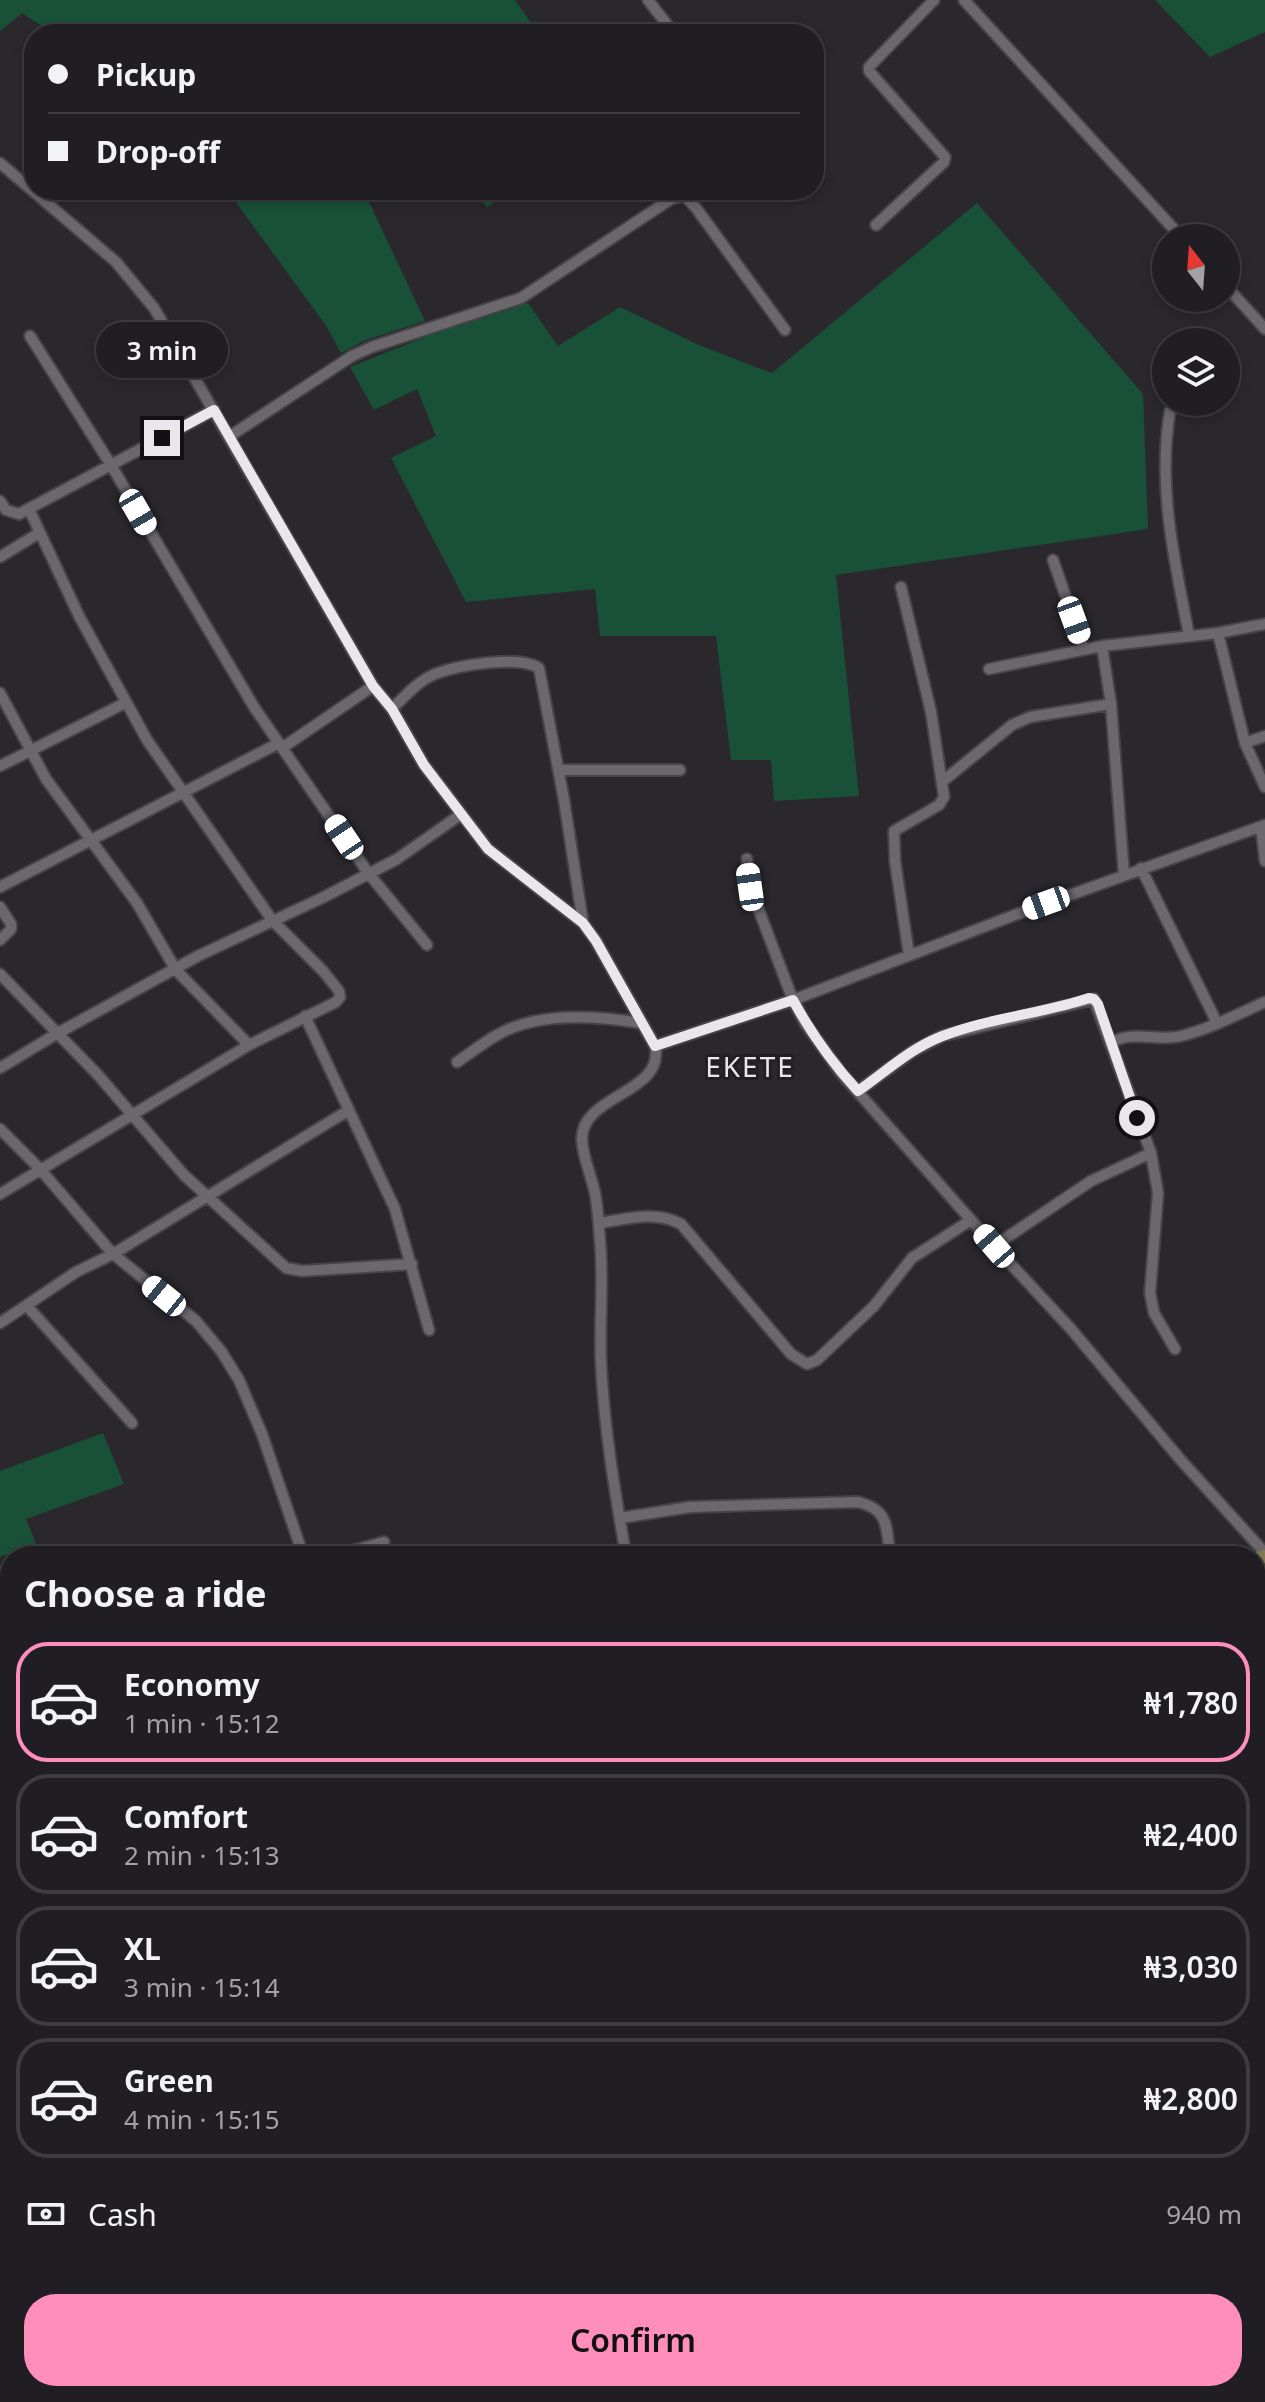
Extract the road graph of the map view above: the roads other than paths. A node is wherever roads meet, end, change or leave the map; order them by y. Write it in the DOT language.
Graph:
graph roads {
  1 [pos="648,0"];
  2 [pos="934,0"];
  3 [pos="964,0"];
  4 [pos="667,24"];
  5 [pos="0,163"];
  6 [pos="24,183"];
  7 [pos="43,200"];
  8 [pos="669,200"];
  9 [pos="689,200"];
  10 [pos="1169,224"];
  11 [pos="876,225"];
  12 [pos="1240,301"];
  13 [pos="1265,329"];
  14 [pos="785,330"];
  15 [pos="30,336"];
  16 [pos="214,410"];
  17 [pos="1169,416"];
  18 [pos="230,436"];
  19 [pos="111,465"];
  20 [pos="0,501"];
  21 [pos="29,509"];
  22 [pos="39,533"];
  23 [pos="0,557"];
  24 [pos="1053,560"];
  25 [pos="901,587"];
  26 [pos="1265,624"];
  27 [pos="1218,633"];
  28 [pos="1189,636"];
  29 [pos="1102,646"];
  30 [pos="1084,649"];
  31 [pos="989,669"];
  32 [pos="373,686"];
  33 [pos="0,693"];
  34 [pos="125,703"];
  35 [pos="1111,704"];
  36 [pos="392,709"];
  37 [pos="1265,736"];
  38 [pos="1245,743"];
  39 [pos="281,746"];
  40 [pos="29,751"];
  41 [pos="0,766"];
  42 [pos="559,770"];
  43 [pos="680,770"];
  44 [pos="943,781"];
  45 [pos="1265,787"];
  46 [pos="185,792"];
  47 [pos="460,815"];
  48 [pos="1263,826"];
  49 [pos="92,841"];
  50 [pos="747,859"];
  51 [pos="1265,861"];
  52 [pos="1141,868"];
  53 [pos="369,874"];
  54 [pos="1124,875"];
  55 [pos="0,887"];
  56 [pos="0,907"];
  57 [pos="272,920"];
  58 [pos="583,923"];
  59 [pos="0,940"];
  60 [pos="427,945"];
  61 [pos="909,955"];
  62 [pos="176,970"];
  63 [pos="0,974"];
  64 [pos="793,1000"];
  65 [pos="1265,1002"];
  66 [pos="305,1016"];
  67 [pos="641,1023"];
  68 [pos="1217,1023"];
  69 [pos="58,1033"];
  70 [pos="1112,1042"];
  71 [pos="249,1045"];
  72 [pos="655,1046"];
  73 [pos="457,1062"];
  74 [pos="0,1068"];
  75 [pos="858,1091"];
  76 [pos="349,1110"];
  77 [pos="131,1115"];
  78 [pos="0,1129"];
  79 [pos="1151,1153"];
  80 [pos="40,1169"];
  81 [pos="0,1194"];
  82 [pos="208,1197"];
  83 [pos="971,1220"];
  84 [pos="599,1223"];
  85 [pos="994,1246"];
  86 [pos="113,1254"];
  87 [pos="412,1264"];
  88 [pos="27,1306"];
  89 [pos="0,1323"];
  90 [pos="429,1330"];
  91 [pos="1175,1349"];
  92 [pos="132,1423"];
  93 [pos="620,1518"];
  94 [pos="384,1542"];
  95 [pos="298,1546"];
  96 [pos="370,1546"];
  97 [pos="624,1546"];
  98 [pos="889,1546"];
  99 [pos="1257,1546"];
  100 [pos="1081,2402"];
  101 [pos="1105,2402"];
  1 -- 4 [label="street"];
  2 -- 11 [label="street"];
  3 -- 10 [label="street"];
  5 -- 6 [label="street"];
  7 -- 16 [label="street"];
  8 -- 18 [label="street"];
  9 -- 14 [label="street"];
  12 -- 13 [label="street"];
  15 -- 19 [label="street"];
  16 -- 18 [label="street"];
  16 -- 19 [label="street"];
  17 -- 28 [label="street"];
  18 -- 32 [label="street"];
  19 -- 21 [label="street"];
  19 -- 39 [label="street"];
  20 -- 21 [label="street"];
  21 -- 22 [label="street"];
  22 -- 23 [label="street"];
  22 -- 34 [label="street"];
  24 -- 30 [label="street"];
  25 -- 44 [label="street"];
  26 -- 27 [label="street"];
  27 -- 28 [label="street"];
  27 -- 38 [label="street"];
  28 -- 29 [label="street"];
  29 -- 30 [label="street"];
  29 -- 35 [label="street"];
  30 -- 31 [label="street"];
  32 -- 36 [label="street"];
  32 -- 39 [label="street"];
  33 -- 40 [label="street"];
  34 -- 40 [label="street"];
  34 -- 46 [label="street"];
  35 -- 44 [label="street"];
  35 -- 54 [label="street"];
  36 -- 42 [label="street"];
  36 -- 47 [label="street"];
  37 -- 38 [label="street"];
  38 -- 45 [label="street"];
  39 -- 46 [label="street"];
  39 -- 53 [label="street"];
  40 -- 41 [label="street"];
  40 -- 49 [label="street"];
  42 -- 43 [label="street"];
  42 -- 58 [label="street"];
  44 -- 61 [label="street"];
  46 -- 49 [label="street"];
  46 -- 57 [label="street"];
  47 -- 53 [label="street"];
  47 -- 58 [label="street"];
  48 -- 51 [label="street"];
  48 -- 52 [label="street"];
  49 -- 55 [label="street"];
  49 -- 62 [label="street"];
  50 -- 64 [label="street"];
  52 -- 54 [label="street"];
  52 -- 68 [label="street"];
  53 -- 57 [label="street"];
  53 -- 60 [label="street"];
  54 -- 61 [label="street"];
  56 -- 59 [label="street"];
  57 -- 62 [label="street"];
  57 -- 66 [label="street"];
  58 -- 67 [label="street"];
  61 -- 64 [label="street"];
  62 -- 69 [label="street"];
  62 -- 71 [label="street"];
  63 -- 69 [label="street"];
  64 -- 72 [label="street"];
  64 -- 75 [label="street"];
  65 -- 68 [label="street"];
  66 -- 71 [label="street"];
  66 -- 76 [label="street"];
  67 -- 72 [label="street"];
  67 -- 73 [label="street"];
  68 -- 70 [label="street"];
  69 -- 74 [label="street"];
  69 -- 77 [label="street"];
  70 -- 75 [label="street"];
  70 -- 79 [label="street"];
  71 -- 77 [label="street"];
  72 -- 84 [label="street"];
  75 -- 83 [label="street"];
  76 -- 82 [label="street"];
  76 -- 87 [label="street"];
  77 -- 80 [label="street"];
  77 -- 82 [label="street"];
  78 -- 80 [label="street"];
  79 -- 85 [label="street"];
  79 -- 91 [label="street"];
  80 -- 81 [label="street"];
  80 -- 86 [label="street"];
  82 -- 86 [label="street"];
  82 -- 87 [label="street"];
  83 -- 84 [label="street"];
  83 -- 85 [label="street"];
  84 -- 93 [label="street"];
  85 -- 99 [label="street"];
  86 -- 88 [label="street"];
  86 -- 95 [label="street"];
  87 -- 90 [label="street"];
  88 -- 89 [label="street"];
  88 -- 92 [label="street"];
  93 -- 97 [label="street"];
  93 -- 98 [label="street"];
  94 -- 96 [label="street"];
  100 -- 101 [label="street"];
}
